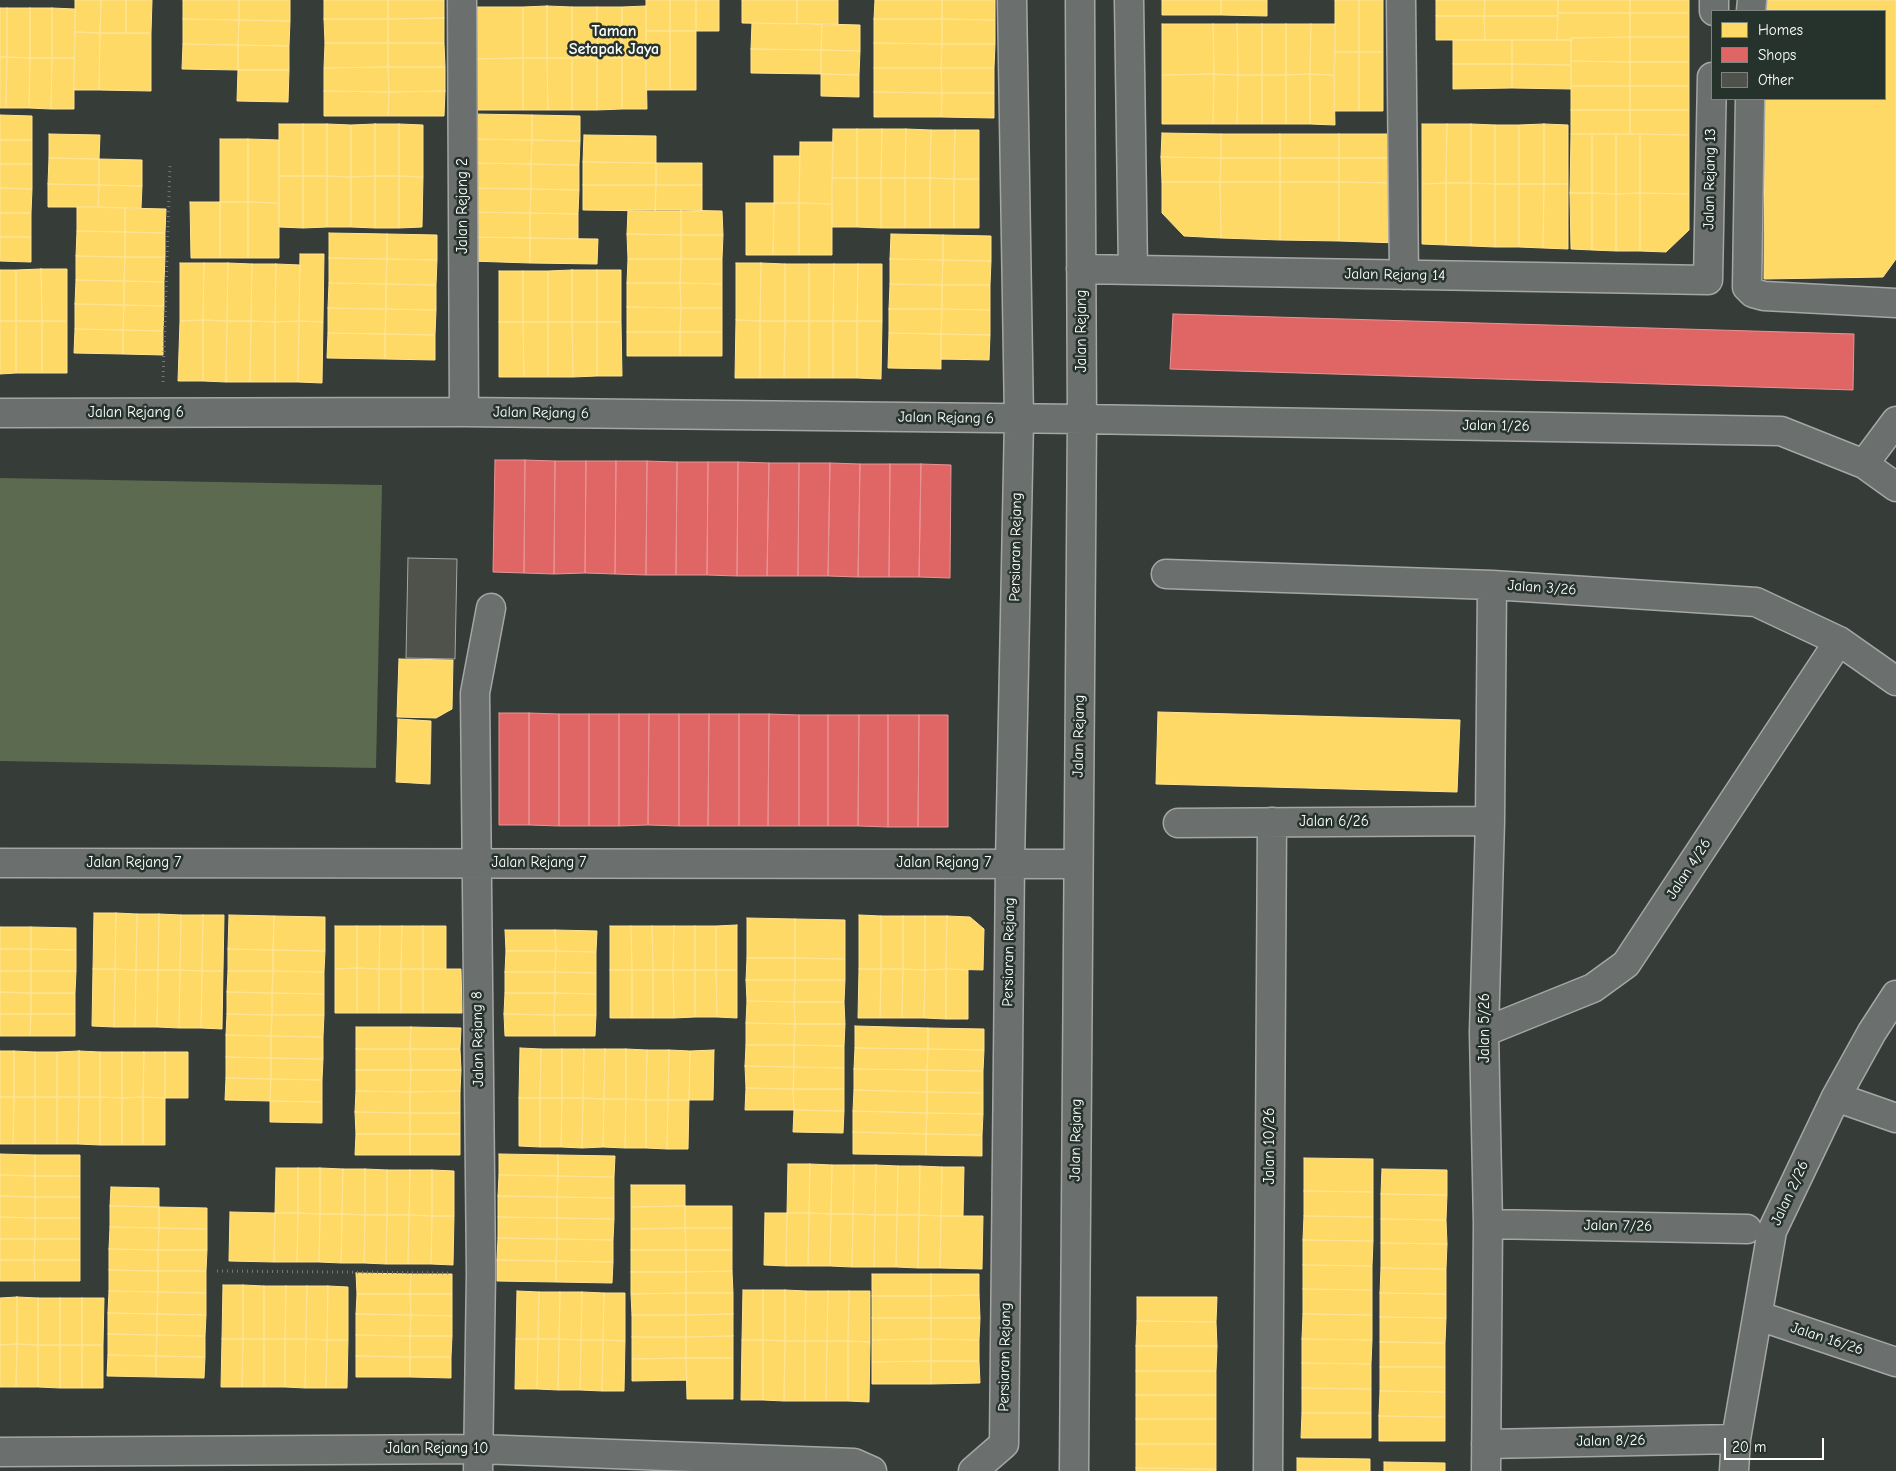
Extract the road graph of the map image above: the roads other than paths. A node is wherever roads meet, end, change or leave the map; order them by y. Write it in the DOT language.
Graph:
graph roads {
  1 [pos="462,0"];
  2 [pos="1012,0"];
  3 [pos="1080,0"];
  4 [pos="1130,0"];
  5 [pos="1401,0"];
  6 [pos="1712,100"];
  7 [pos="1750,100"];
  8 [pos="1082,269"];
  9 [pos="1133,270"];
  10 [pos="1404,275"];
  11 [pos="1708,280"];
  12 [pos="1896,303"];
  13 [pos="464,412"];
  14 [pos="0,413"];
  15 [pos="1019,419"];
  16 [pos="1082,419"];
  17 [pos="1896,421"];
  18 [pos="1864,464"];
  19 [pos="1896,488"];
  20 [pos="1166,574"];
  21 [pos="1492,585"];
  22 [pos="491,608"];
  23 [pos="1839,641"];
  24 [pos="1896,681"];
  25 [pos="1490,821"];
  26 [pos="1272,822"];
  27 [pos="1178,823"];
  28 [pos="0,863"];
  29 [pos="476,863"];
  30 [pos="1010,863"];
  31 [pos="1078,864"];
  32 [pos="1896,996"];
  33 [pos="1484,1032"];
  34 [pos="1836,1097"];
  35 [pos="1896,1118"];
  36 [pos="1488,1224"];
  37 [pos="1747,1229"];
  38 [pos="1759,1316"];
  39 [pos="1896,1362"];
  40 [pos="1736,1439"];
  41 [pos="1486,1444"];
  42 [pos="0,1452"];
  43 [pos="478,1460"];
  44 [pos="872,1471"];
  45 [pos="973,1471"];
  46 [pos="1074,1471"];
  47 [pos="1268,1471"];
  48 [pos="1486,1471"];
  49 [pos="1734,1471"];
  1 -- 13 [label="street, Jalan Rejang 2"];
  2 -- 15 [label="street, Persiaran Rejang"];
  3 -- 8 [label="street, Jalan Rejang"];
  4 -- 9 [label="street"];
  5 -- 10 [label="street"];
  6 -- 11 [label="street, Jalan Rejang 13"];
  7 -- 12 [label="street"];
  8 -- 9 [label="street, Jalan Rejang 14"];
  8 -- 16 [label="street, Jalan Rejang"];
  9 -- 10 [label="street, Jalan Rejang 14"];
  10 -- 11 [label="street, Jalan Rejang 14"];
  13 -- 14 [label="street, Jalan Rejang 6"];
  13 -- 15 [label="street, Jalan Rejang 6"];
  15 -- 16 [label="street, Jalan Rejang 6"];
  15 -- 30 [label="street, Persiaran Rejang"];
  16 -- 18 [label="street, Jalan 1/26"];
  16 -- 31 [label="street, Jalan Rejang"];
  17 -- 18 [label="street"];
  18 -- 19 [label="street, Jalan 1/26"];
  20 -- 21 [label="street, Jalan 3/26"];
  21 -- 23 [label="street, Jalan 3/26"];
  21 -- 25 [label="street, Jalan 5/26"];
  22 -- 29 [label="street, Jalan Rejang 8"];
  23 -- 24 [label="street, Jalan 3/26"];
  23 -- 33 [label="street, Jalan 4/26"];
  25 -- 26 [label="street, Jalan 6/26"];
  25 -- 33 [label="street, Jalan 5/26"];
  26 -- 27 [label="street, Jalan 6/26"];
  26 -- 47 [label="street, Jalan 10/26"];
  28 -- 29 [label="street, Jalan Rejang 7"];
  29 -- 30 [label="street, Jalan Rejang 7"];
  29 -- 43 [label="street, Jalan Rejang 8"];
  30 -- 31 [label="street, Jalan Rejang 7"];
  30 -- 45 [label="street, Persiaran Rejang"];
  31 -- 46 [label="street, Jalan Rejang"];
  32 -- 34 [label="street, Jalan 2/26"];
  33 -- 36 [label="street, Jalan 5/26"];
  34 -- 35 [label="street"];
  34 -- 38 [label="street, Jalan 2/26"];
  36 -- 37 [label="street, Jalan 7/26"];
  36 -- 41 [label="street, Jalan 5/26"];
  38 -- 39 [label="street, Jalan 16/26"];
  38 -- 40 [label="street, Jalan 2/26"];
  40 -- 41 [label="street, Jalan 8/26"];
  40 -- 49 [label="street, Jalan 2/26"];
  41 -- 48 [label="street, Jalan 5/26"];
  42 -- 43 [label="street, Jalan Rejang 10"];
  43 -- 44 [label="street, Jalan Rejang 10"];
}
